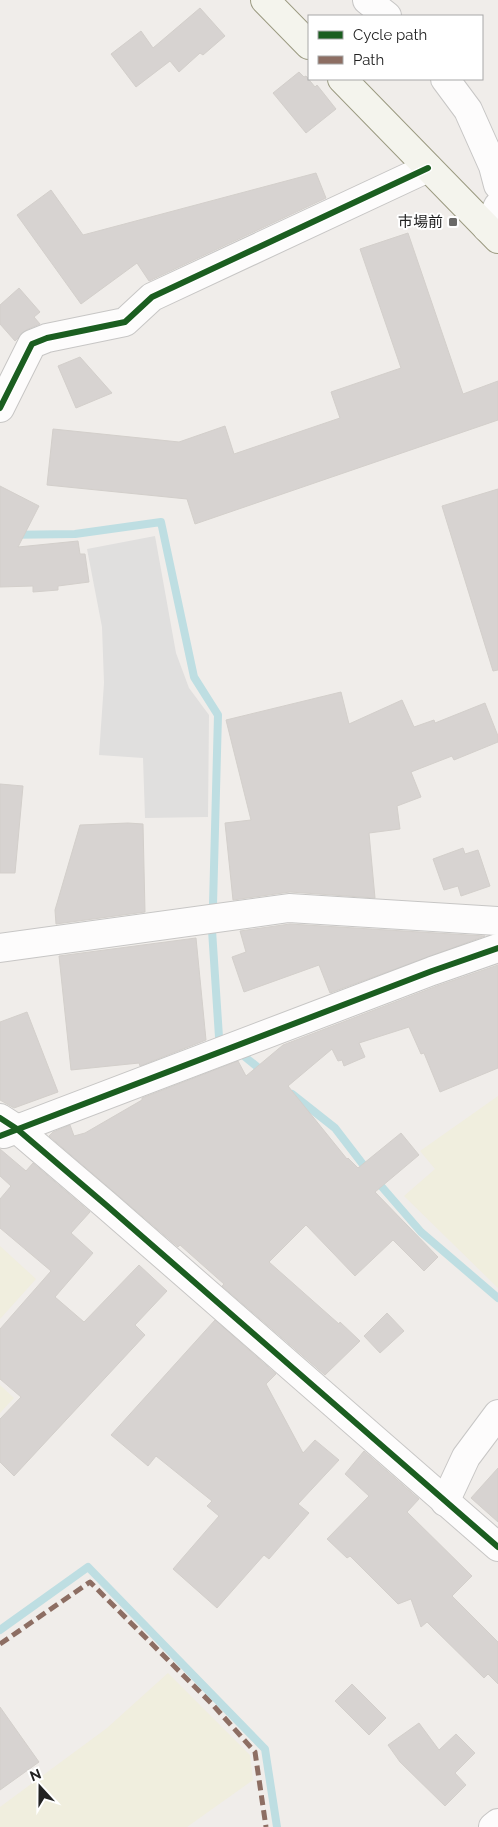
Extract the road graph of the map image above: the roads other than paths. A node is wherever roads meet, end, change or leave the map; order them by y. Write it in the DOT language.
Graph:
graph roads {
  1 [pos="266,0"];
  2 [pos="366,0"];
  3 [pos="385,15"];
  4 [pos="308,44"];
  5 [pos="343,80"];
  6 [pos="446,80"];
  7 [pos="428,168"];
  8 [pos="498,186"];
  9 [pos="494,225"];
  10 [pos="0,408"];
  11 [pos="498,920"];
  12 [pos="0,948"];
  13 [pos="498,948"];
  14 [pos="6,1128"];
  15 [pos="498,1414"];
  16 [pos="445,1502"];
  17 [pos="498,1547"];
  18 [pos="498,1823"];
  19 [pos="492,1827"];
  1 -- 4 [label="main road"];
  2 -- 3 [label="street"];
  5 -- 7 [label="main road"];
  6 -- 8 [label="street"];
  7 -- 9 [label="main road"];
  7 -- 10 [label="street"];
  11 -- 12 [label="street"];
  13 -- 14 [label="street"];
  14 -- 16 [label="street"];
  15 -- 16 [label="street"];
  16 -- 17 [label="street"];
  18 -- 19 [label="street"];
}
